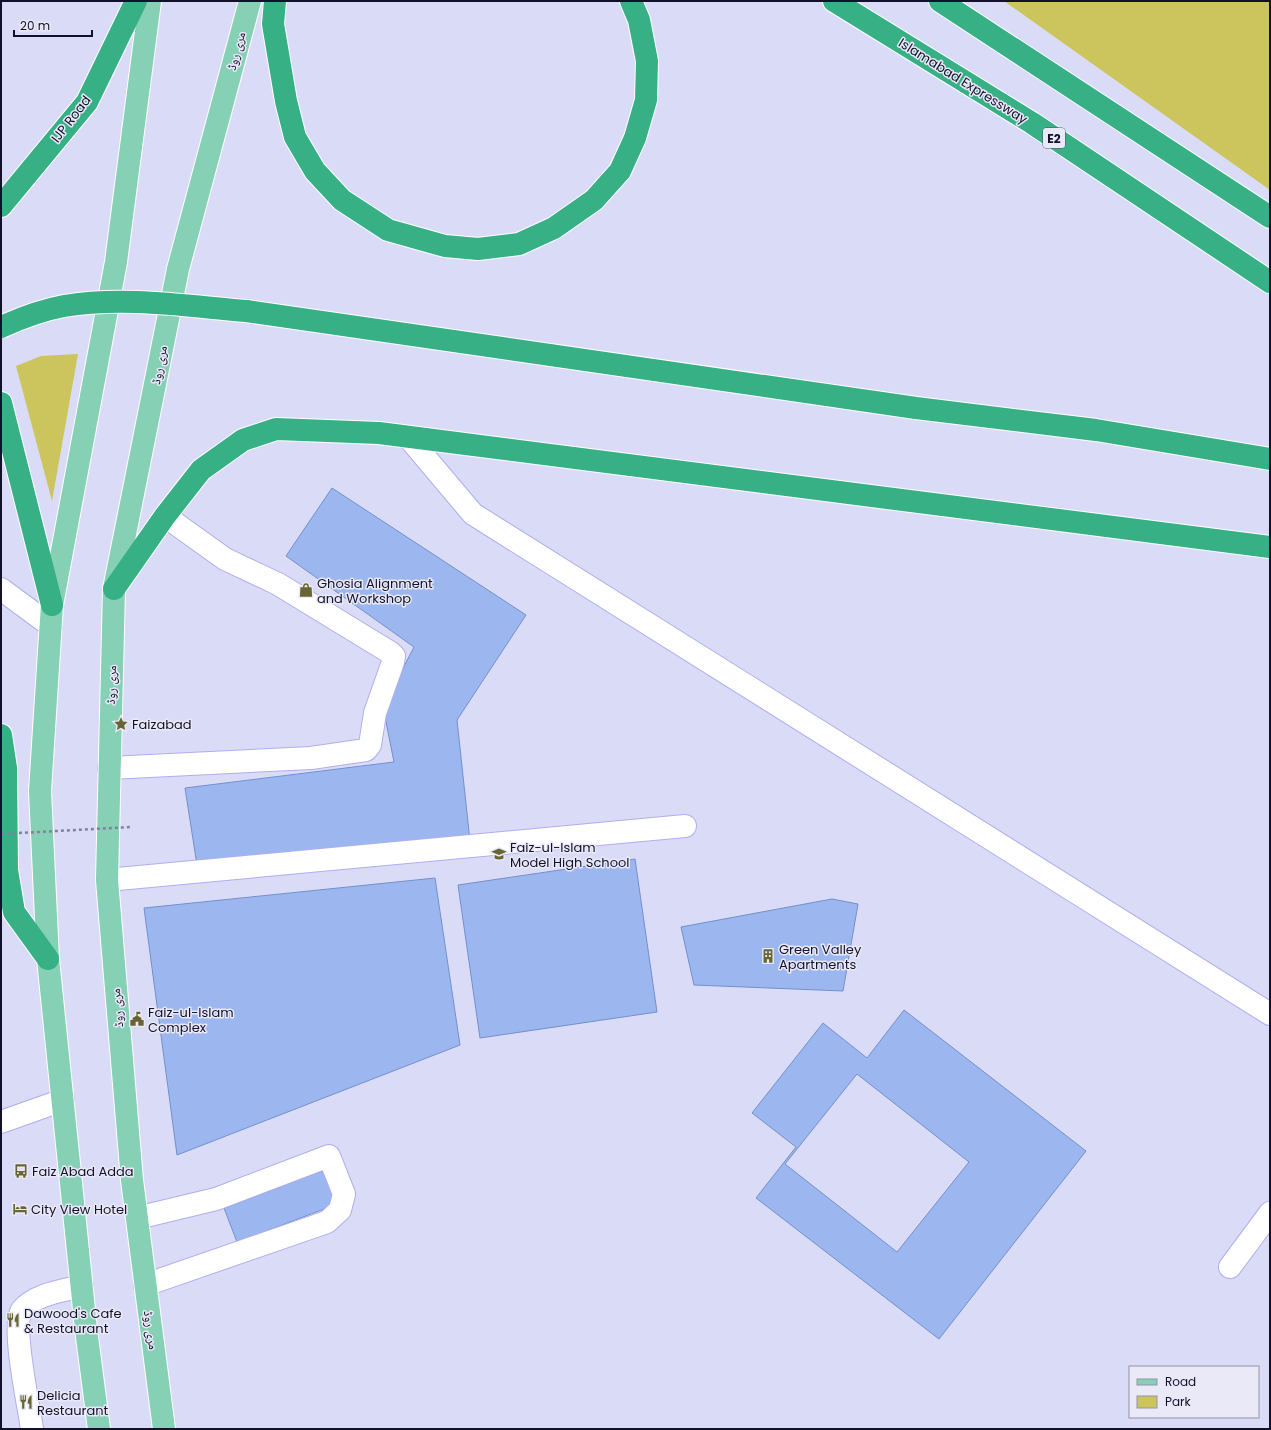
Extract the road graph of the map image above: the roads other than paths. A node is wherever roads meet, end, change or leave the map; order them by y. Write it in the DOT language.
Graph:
graph roads {
  1 [pos="136,1"];
  2 [pos="150,1"];
  3 [pos="250,1"];
  4 [pos="275,1"];
  5 [pos="632,1"];
  6 [pos="834,1"];
  7 [pos="940,1"];
  8 [pos="1,206"];
  9 [pos="1270,217"];
  10 [pos="1270,282"];
  11 [pos="1,327"];
  12 [pos="1,403"];
  13 [pos="408,437"];
  14 [pos="1270,459"];
  15 [pos="165,516"];
  16 [pos="1270,547"];
  17 [pos="1,589"];
  18 [pos="114,589"];
  19 [pos="52,616"];
  20 [pos="1,735"];
  21 [pos="109,768"];
  22 [pos="685,826"];
  23 [pos="107,880"];
  24 [pos="48,959"];
  25 [pos="1270,1014"];
  26 [pos="63,1100"];
  27 [pos="1,1122"];
  28 [pos="1270,1212"];
  29 [pos="137,1218"];
  30 [pos="1230,1267"];
  31 [pos="145,1285"];
  32 [pos="82,1286"];
  33 [pos="32,1429"];
  34 [pos="99,1429"];
  35 [pos="164,1429"];
  1 -- 8 [label="highway, IJP Road"];
  2 -- 19 [label="main road"];
  3 -- 18 [label="main road, مری روڈ"];
  4 -- 5 [label="highway"];
  6 -- 10 [label="highway, Islamabad Expressway / E2"];
  7 -- 9 [label="highway"];
  11 -- 14 [label="highway, bridge"];
  12 -- 19 [label="highway"];
  13 -- 15 [label="highway"];
  13 -- 16 [label="highway"];
  13 -- 25 [label="street"];
  15 -- 18 [label="highway"];
  15 -- 21 [label="street"];
  17 -- 19 [label="street"];
  18 -- 21 [label="main road, مری روڈ"];
  19 -- 24 [label="main road"];
  20 -- 24 [label="highway"];
  21 -- 23 [label="main road, مری روڈ"];
  22 -- 23 [label="street"];
  23 -- 29 [label="main road, مری روڈ"];
  24 -- 26 [label="main road"];
  26 -- 27 [label="street"];
  26 -- 32 [label="main road"];
  28 -- 30 [label="street"];
  29 -- 31 [label="main road, مری روڈ"];
  29 -- 31 [label="street"];
  31 -- 35 [label="main road, مری روڈ"];
  32 -- 33 [label="street"];
  32 -- 34 [label="main road"];
}
